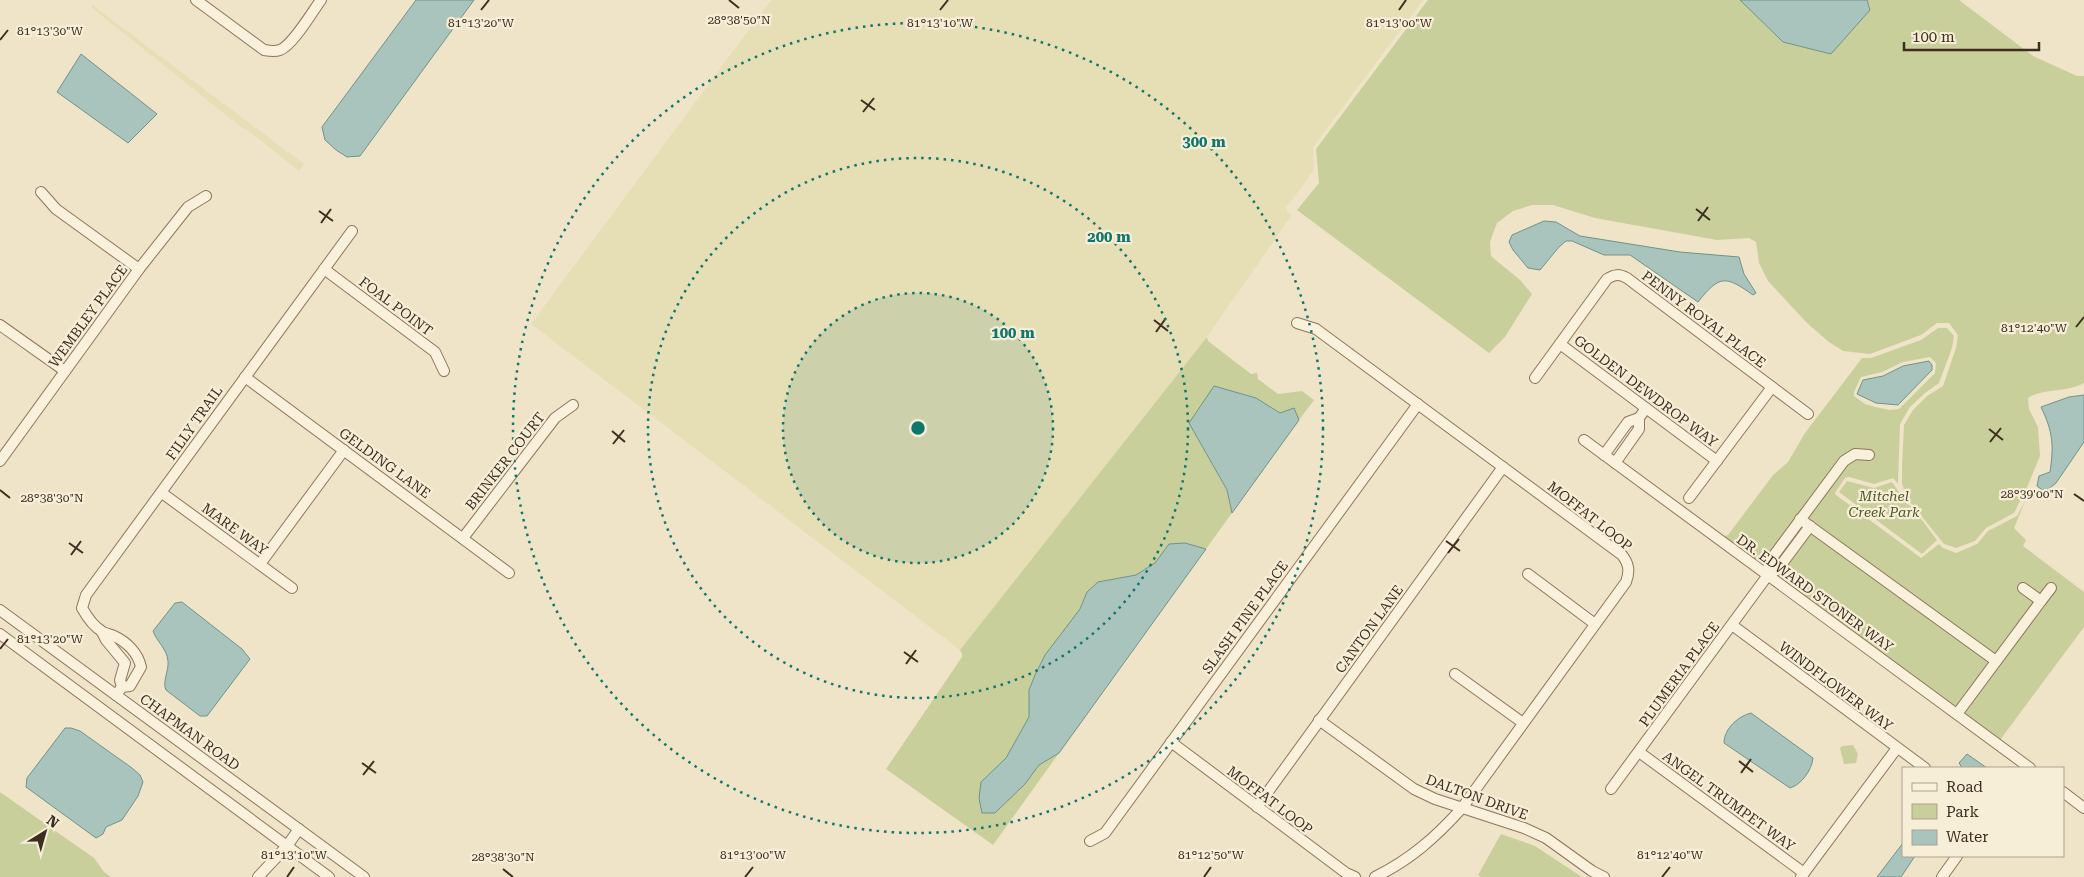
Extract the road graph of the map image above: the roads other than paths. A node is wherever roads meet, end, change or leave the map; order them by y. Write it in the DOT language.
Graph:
graph roads {
  1 [pos="196,0"];
  2 [pos="321,0"];
  3 [pos="41,192"];
  4 [pos="206,196"];
  5 [pos="352,231"];
  6 [pos="139,269"];
  7 [pos="324,269"];
  8 [pos="1298,323"];
  9 [pos="0,325"];
  10 [pos="1560,344"];
  11 [pos="65,371"];
  12 [pos="444,371"];
  13 [pos="245,376"];
  14 [pos="1535,378"];
  15 [pos="1772,387"];
  16 [pos="1418,404"];
  17 [pos="573,405"];
  18 [pos="1646,408"];
  19 [pos="1808,414"];
  20 [pos="1639,418"];
  21 [pos="1625,426"];
  22 [pos="1635,434"];
  23 [pos="1618,436"];
  24 [pos="1584,440"];
  25 [pos="1628,443"];
  26 [pos="344,450"];
  27 [pos="1604,455"];
  28 [pos="1869,455"];
  29 [pos="0,461"];
  30 [pos="1717,461"];
  31 [pos="1614,463"];
  32 [pos="1503,467"];
  33 [pos="162,493"];
  34 [pos="1689,498"];
  35 [pos="1800,519"];
  36 [pos="1810,526"];
  37 [pos="463,538"];
  38 [pos="1782,545"];
  39 [pos="1791,552"];
  40 [pos="260,564"];
  41 [pos="509,573"];
  42 [pos="1528,574"];
  43 [pos="1768,576"];
  44 [pos="292,588"];
  45 [pos="2023,588"];
  46 [pos="2051,588"];
  47 [pos="2041,601"];
  48 [pos="0,610"];
  49 [pos="1596,624"];
  50 [pos="1732,626"];
  51 [pos="102,632"];
  52 [pos="0,634"];
  53 [pos="1996,661"];
  54 [pos="125,663"];
  55 [pos="142,667"];
  56 [pos="1456,674"];
  57 [pos="119,691"];
  58 [pos="1957,714"];
  59 [pos="1320,720"];
  60 [pos="1523,723"];
  61 [pos="1171,742"];
  62 [pos="1897,748"];
  63 [pos="1639,752"];
  64 [pos="1924,767"];
  65 [pos="2029,767"];
  66 [pos="1612,789"];
  67 [pos="2064,793"];
  68 [pos="1257,807"];
  69 [pos="1462,808"];
  70 [pos="2084,808"];
  71 [pos="299,829"];
  72 [pos="1090,841"];
  73 [pos="287,846"];
  74 [pos="1957,857"];
  75 [pos="1802,875"];
  76 [pos="258,877"];
  77 [pos="329,877"];
  78 [pos="364,877"];
  79 [pos="1355,877"];
  80 [pos="1375,877"];
  81 [pos="1604,877"];
  82 [pos="1942,877"];
  1 -- 2 [label="street"];
  3 -- 6 [label="street"];
  4 -- 6 [label="street, WEMBLEY PLACE"];
  5 -- 7 [label="street, FILLY TRAIL"];
  6 -- 11 [label="street, WEMBLEY PLACE"];
  7 -- 12 [label="street, FOAL POINT"];
  7 -- 13 [label="street, FILLY TRAIL"];
  8 -- 16 [label="street, MOFFAT LOOP"];
  9 -- 11 [label="street"];
  10 -- 14 [label="street, PENNY ROYAL PLACE"];
  10 -- 15 [label="street, PENNY ROYAL PLACE"];
  10 -- 18 [label="street, GOLDEN DEWDROP WAY"];
  11 -- 29 [label="street, WEMBLEY PLACE"];
  13 -- 26 [label="street, GELDING LANE"];
  13 -- 33 [label="street, FILLY TRAIL"];
  15 -- 19 [label="street, PENNY ROYAL PLACE"];
  15 -- 30 [label="street"];
  16 -- 32 [label="street, MOFFAT LOOP"];
  16 -- 61 [label="street, SLASH PINE PLACE"];
  17 -- 37 [label="street, BRINKER COURT"];
  18 -- 20 [label="street"];
  18 -- 30 [label="street, GOLDEN DEWDROP WAY"];
  20 -- 21 [label="street"];
  20 -- 22 [label="street"];
  21 -- 22 [label="street"];
  21 -- 23 [label="street"];
  22 -- 25 [label="street"];
  23 -- 25 [label="street"];
  23 -- 27 [label="street"];
  24 -- 27 [label="street, DR. EDWARD STONER WAY"];
  25 -- 31 [label="street"];
  26 -- 37 [label="street, GELDING LANE"];
  26 -- 40 [label="street"];
  27 -- 31 [label="street, DR. EDWARD STONER WAY"];
  28 -- 35 [label="street"];
  30 -- 34 [label="street"];
  31 -- 43 [label="street, DR. EDWARD STONER WAY"];
  32 -- 49 [label="street, MOFFAT LOOP"];
  32 -- 59 [label="street, CANTON LANE"];
  33 -- 40 [label="street, MARE WAY"];
  33 -- 51 [label="street, FILLY TRAIL"];
  35 -- 36 [label="street"];
  35 -- 38 [label="street"];
  36 -- 39 [label="street"];
  36 -- 53 [label="street"];
  37 -- 41 [label="street, GELDING LANE"];
  38 -- 39 [label="street"];
  38 -- 43 [label="street"];
  39 -- 43 [label="street"];
  40 -- 44 [label="street, MARE WAY"];
  42 -- 49 [label="street"];
  43 -- 50 [label="street, PLUMERIA PLACE"];
  43 -- 58 [label="street, DR. EDWARD STONER WAY"];
  45 -- 47 [label="street"];
  46 -- 47 [label="street"];
  47 -- 53 [label="street"];
  48 -- 57 [label="street, CHAPMAN ROAD"];
  49 -- 60 [label="street, MOFFAT LOOP"];
  50 -- 62 [label="street, WINDFLOWER WAY"];
  50 -- 63 [label="street, PLUMERIA PLACE"];
  51 -- 54 [label="street"];
  51 -- 55 [label="street"];
  52 -- 73 [label="street"];
  53 -- 58 [label="street"];
  54 -- 55 [label="street"];
  54 -- 57 [label="street"];
  55 -- 57 [label="street"];
  56 -- 60 [label="street"];
  57 -- 71 [label="street, CHAPMAN ROAD"];
  58 -- 65 [label="street, DR. EDWARD STONER WAY"];
  59 -- 68 [label="street, CANTON LANE"];
  59 -- 69 [label="street, DALTON DRIVE"];
  60 -- 69 [label="street, MOFFAT LOOP"];
  61 -- 68 [label="street, MOFFAT LOOP"];
  61 -- 72 [label="street, SLASH PINE PLACE"];
  62 -- 64 [label="street, WINDFLOWER WAY"];
  62 -- 75 [label="street"];
  63 -- 66 [label="street, PLUMERIA PLACE"];
  63 -- 75 [label="street, ANGEL TRUMPET WAY"];
  67 -- 70 [label="street"];
  68 -- 79 [label="street, MOFFAT LOOP"];
  69 -- 80 [label="street, MOFFAT LOOP"];
  69 -- 81 [label="street, DALTON DRIVE"];
  71 -- 73 [label="street"];
  71 -- 78 [label="street, CHAPMAN ROAD"];
  73 -- 76 [label="street"];
  73 -- 77 [label="street"];
  74 -- 82 [label="street"];
}
